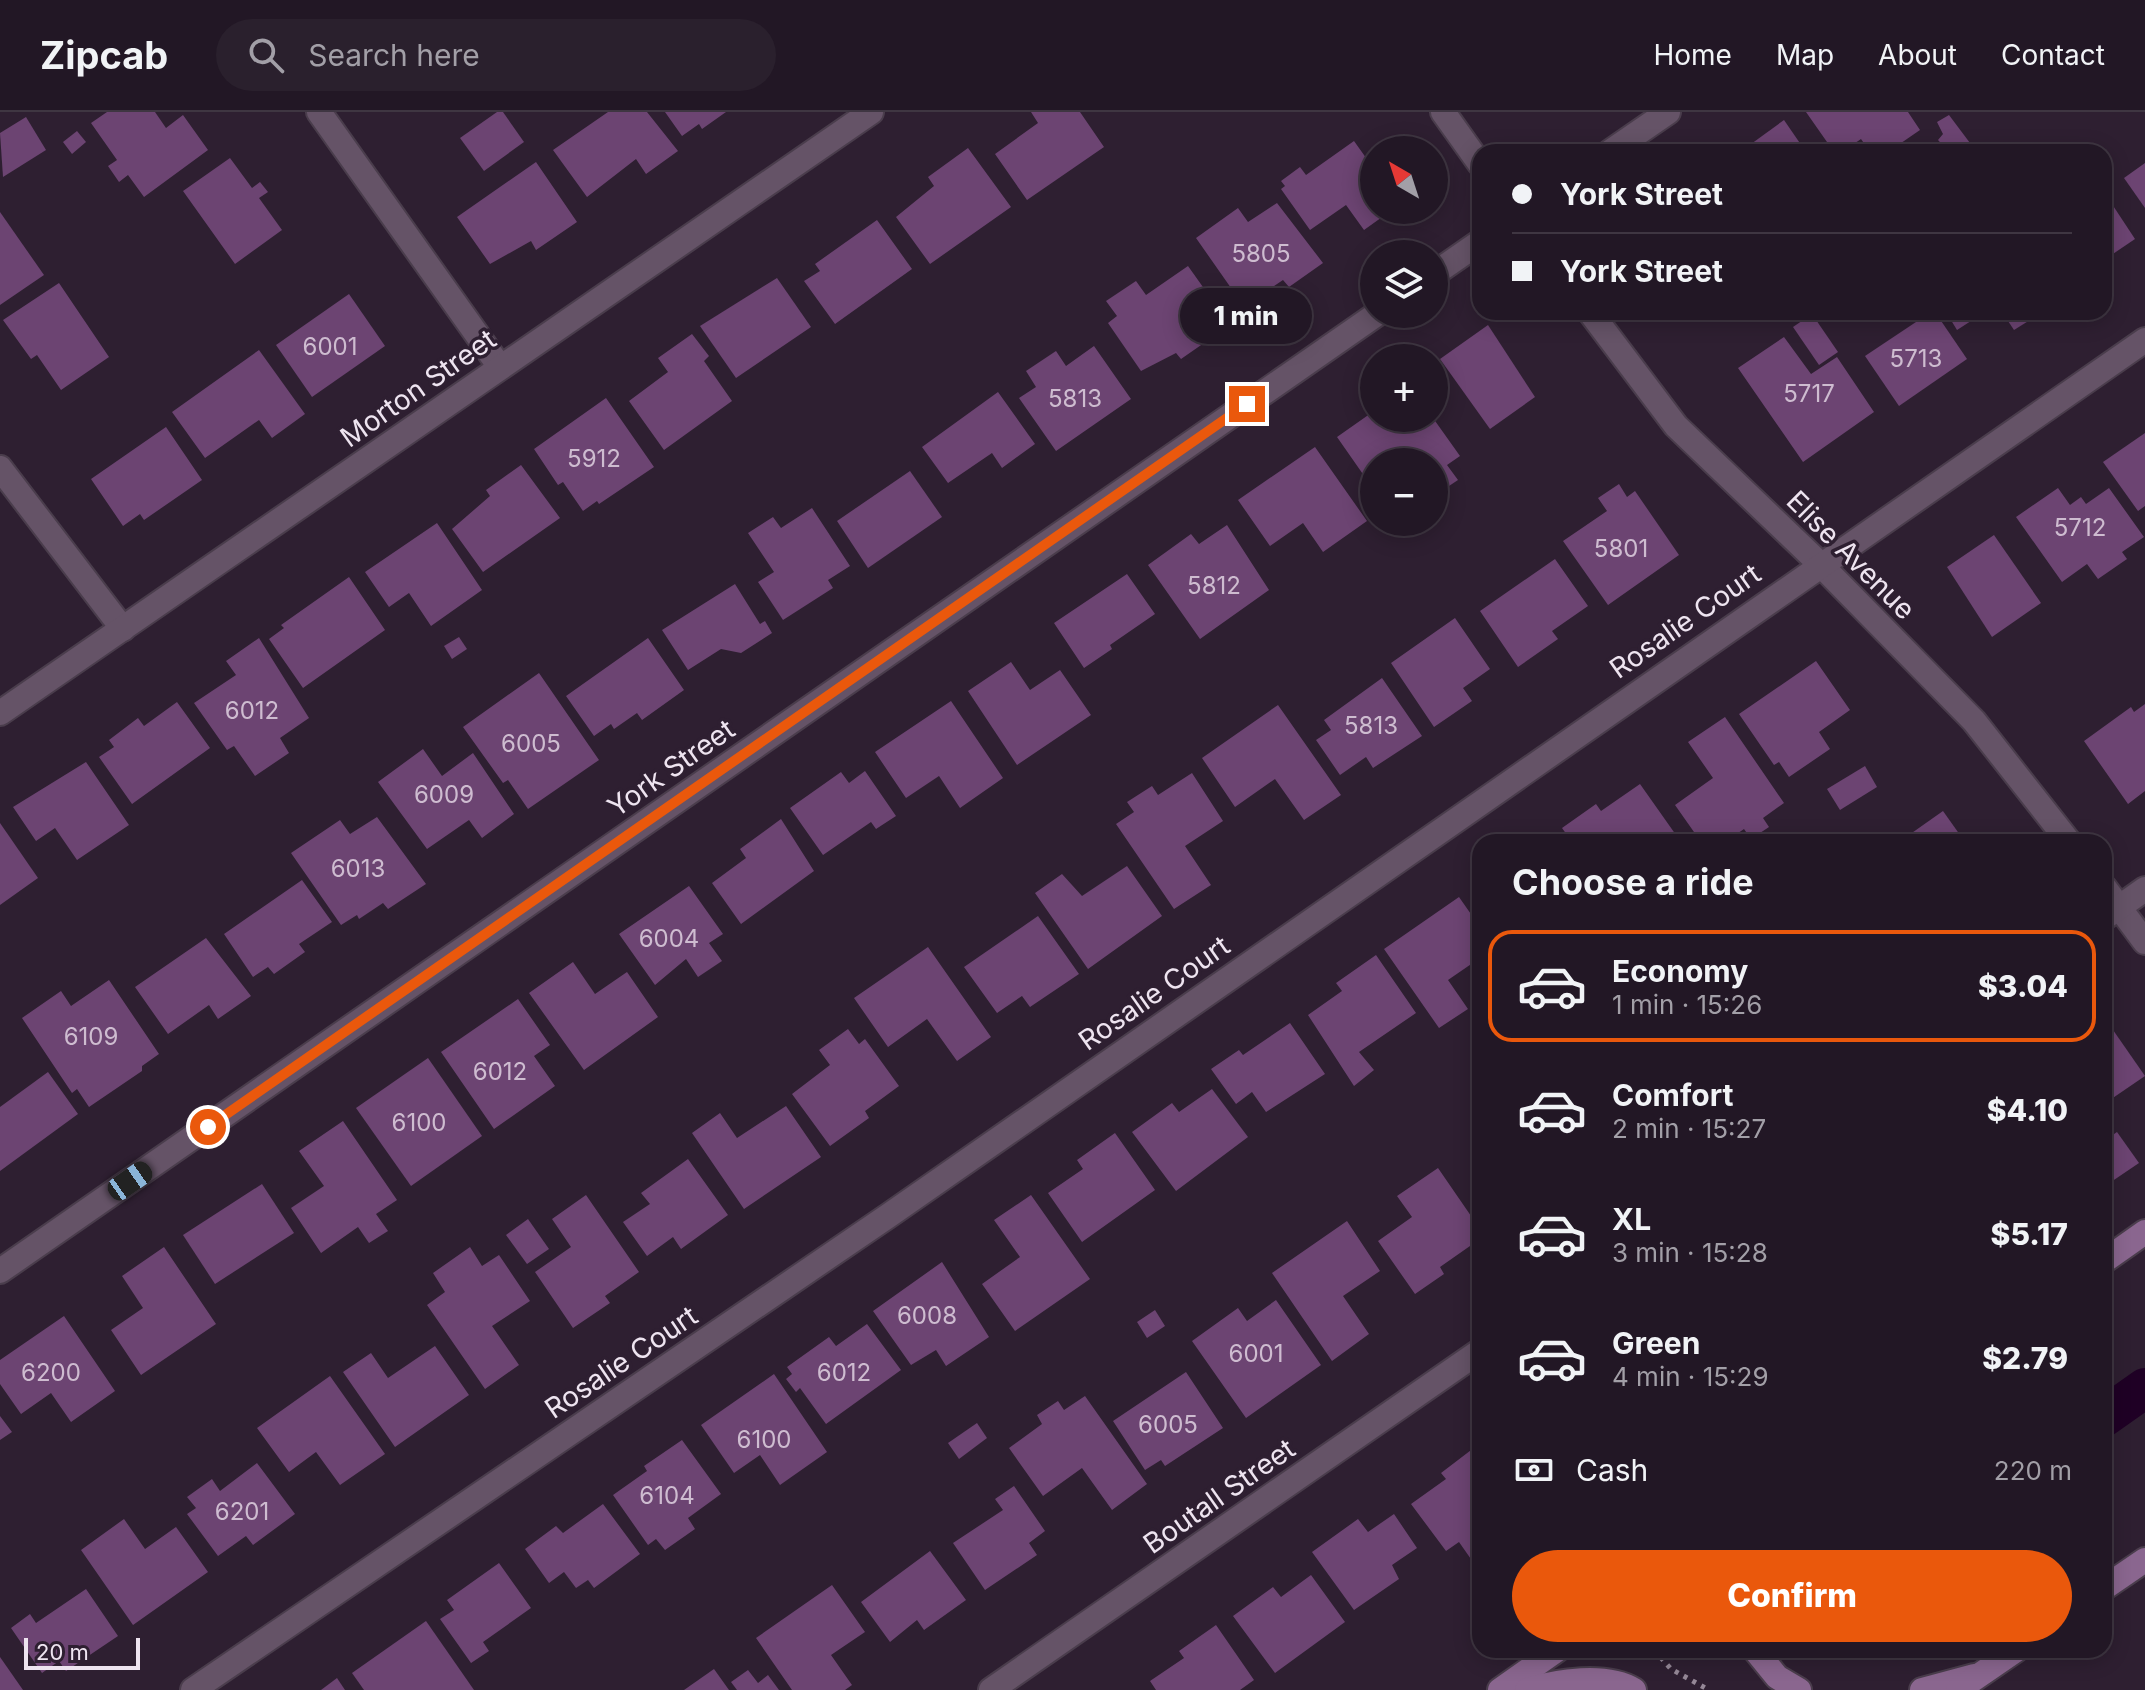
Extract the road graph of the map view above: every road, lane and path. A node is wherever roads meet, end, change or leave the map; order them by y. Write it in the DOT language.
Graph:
graph roads {
  1 [pos="319,112"];
  2 [pos="871,112"];
  3 [pos="1443,112"];
  4 [pos="1668,112"];
  5 [pos="1622,144"];
  6 [pos="1472,153"];
  7 [pos="1472,248"];
  8 [pos="1448,264"];
  9 [pos="1596,320"];
  10 [pos="1360,326"];
  11 [pos="2145,340"];
  12 [pos="500,367"];
  13 [pos="0,468"];
  14 [pos="1820,564"];
  15 [pos="123,629"];
  16 [pos="0,713"];
  17 [pos="2063,834"];
  18 [pos="2145,889"];
  19 [pos="2112,913"];
  20 [pos="2145,942"];
  21 [pos="2145,1232"];
  22 [pos="2112,1255"];
  23 [pos="0,1271"];
  24 [pos="1472,1357"];
  25 [pos="2145,1560"];
  26 [pos="2112,1583"];
  27 [pos="1546,1658"];
  28 [pos="1661,1658"];
  29 [pos="1762,1658"];
  30 [pos="2004,1658"];
  31 [pos="1980,1674"];
  32 [pos="193,1690"];
  33 [pos="991,1690"];
  34 [pos="1500,1690"];
  35 [pos="1527,1690"];
  36 [pos="1634,1690"];
  37 [pos="1709,1690"];
  38 [pos="1799,1690"];
  39 [pos="1922,1690"];
  40 [pos="1958,1690"];
  1 -- 12 [label="street"];
  2 -- 12 [label="street, Morton Street"];
  3 -- 6 [label="street"];
  4 -- 5 [label="street"];
  7 -- 8 [label="street"];
  9 -- 14 [label="street, Elise Avenue"];
  10 -- 23 [label="street, York Street"];
  11 -- 14 [label="street, Rosalie Court"];
  12 -- 15 [label="street, Morton Street"];
  13 -- 15 [label="street"];
  14 -- 17 [label="street, Elise Avenue"];
  14 -- 32 [label="street, Rosalie Court"];
  15 -- 16 [label="street, Morton Street"];
  18 -- 19 [label="street"];
  19 -- 20 [label="street"];
  21 -- 22 [label="main road"];
  24 -- 33 [label="street, Boutall Street"];
  25 -- 26 [label="main road"];
  27 -- 34 [label="main road"];
  28 -- 37 [label="path"];
  29 -- 38 [label="main road"];
  30 -- 31 [label="main road"];
  31 -- 39 [label="main road"];
  31 -- 40 [label="main road"];
  35 -- 36 [label="main road"];
}
